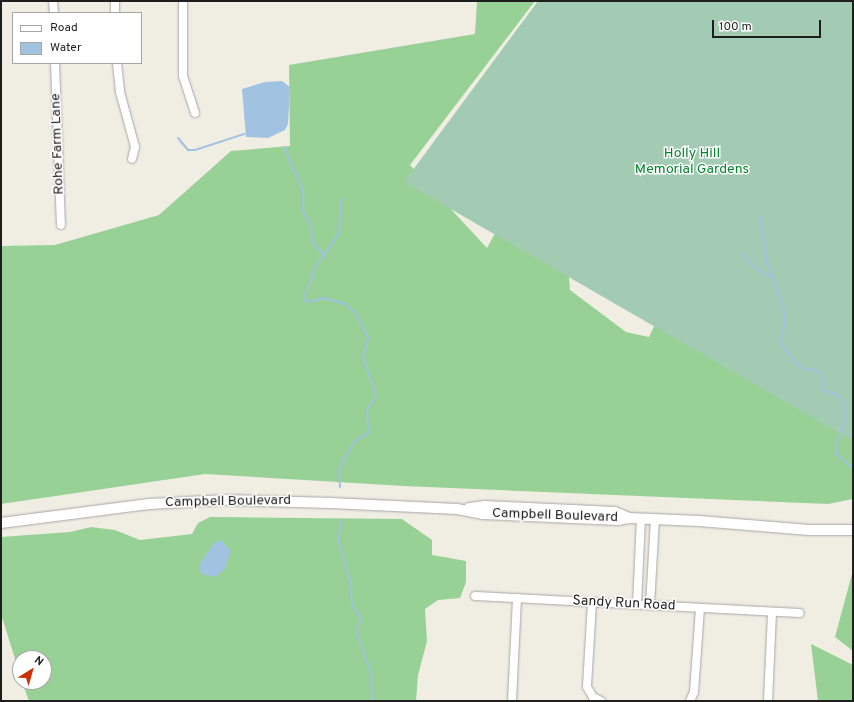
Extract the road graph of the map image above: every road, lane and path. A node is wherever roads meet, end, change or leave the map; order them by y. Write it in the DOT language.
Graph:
graph roads {
  1 [pos="53,1"];
  2 [pos="115,1"];
  3 [pos="183,1"];
  4 [pos="54,12"];
  5 [pos="115,12"];
  6 [pos="55,64"];
  7 [pos="117,64"];
  8 [pos="195,113"];
  9 [pos="132,159"];
  10 [pos="61,225"];
  11 [pos="642,519"];
  12 [pos="655,519"];
  13 [pos="699,520"];
  14 [pos="1,523"];
  15 [pos="853,523"];
  16 [pos="853,530"];
  17 [pos="475,596"];
  18 [pos="517,598"];
  19 [pos="592,602"];
  20 [pos="637,604"];
  21 [pos="650,605"];
  22 [pos="700,608"];
  23 [pos="772,612"];
  24 [pos="800,613"];
  25 [pos="512,701"];
  26 [pos="601,701"];
  27 [pos="690,701"];
  28 [pos="768,701"];
  1 -- 4 [label="street"];
  2 -- 5 [label="street"];
  3 -- 8 [label="street"];
  6 -- 10 [label="street, Rohe Farm Lane"];
  7 -- 9 [label="street"];
  11 -- 12 [label="street, Campbell Boulevard"];
  11 -- 14 [label="street, Campbell Boulevard"];
  11 -- 20 [label="street"];
  12 -- 13 [label="street, Campbell Boulevard"];
  12 -- 21 [label="street"];
  13 -- 15 [label="street, Campbell Boulevard"];
  13 -- 16 [label="street, Campbell Boulevard"];
  17 -- 18 [label="street, Sandy Run Road"];
  18 -- 19 [label="street, Sandy Run Road"];
  18 -- 25 [label="street"];
  19 -- 20 [label="street, Sandy Run Road"];
  19 -- 26 [label="street"];
  20 -- 21 [label="street, Sandy Run Road"];
  21 -- 22 [label="street, Sandy Run Road"];
  22 -- 23 [label="street, Sandy Run Road"];
  22 -- 27 [label="street"];
  23 -- 24 [label="street, Sandy Run Road"];
  23 -- 28 [label="street"];
}
